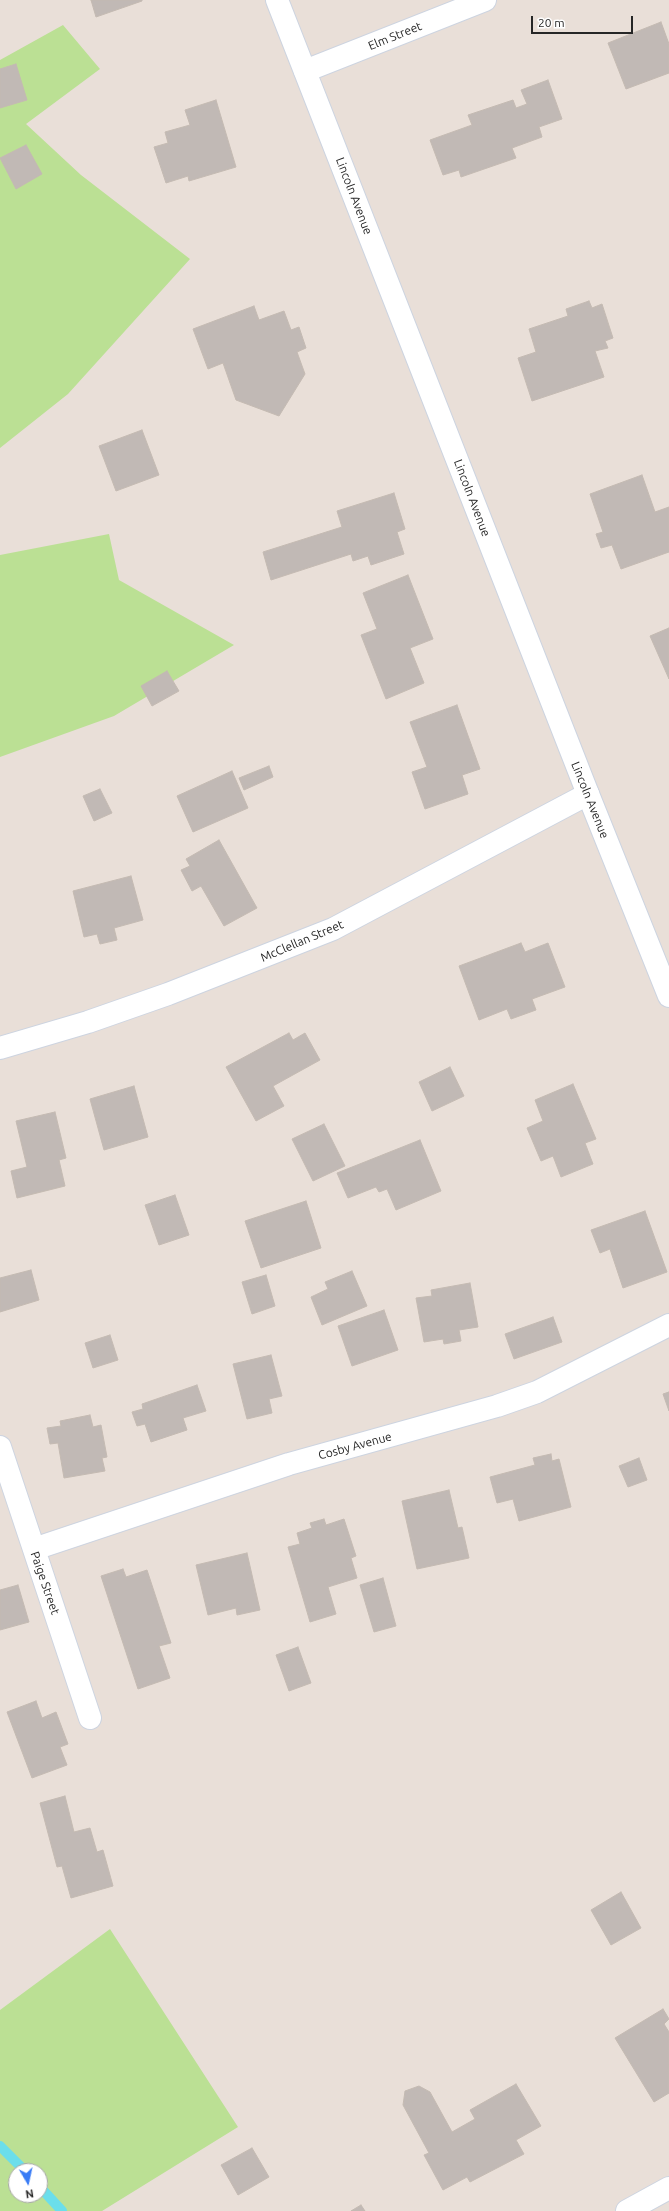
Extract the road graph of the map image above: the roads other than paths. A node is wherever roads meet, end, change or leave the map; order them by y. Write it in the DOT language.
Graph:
graph roads {
  1 [pos="277,0"];
  2 [pos="485,0"];
  3 [pos="305,71"];
  4 [pos="588,794"];
  5 [pos="669,996"];
  6 [pos="0,1048"];
  7 [pos="669,1325"];
  8 [pos="0,1447"];
  9 [pos="34,1549"];
  10 [pos="90,1718"];
  11 [pos="669,2188"];
  12 [pos="627,2211"];
  1 -- 3 [label="street, Lincoln Avenue"];
  2 -- 3 [label="street, Elm Street"];
  3 -- 4 [label="street, Lincoln Avenue"];
  4 -- 5 [label="street, Lincoln Avenue"];
  4 -- 6 [label="street, McClellan Street"];
  7 -- 9 [label="street, Cosby Avenue"];
  8 -- 9 [label="street, Paige Street"];
  9 -- 10 [label="street, Paige Street"];
  11 -- 12 [label="street"];
}
